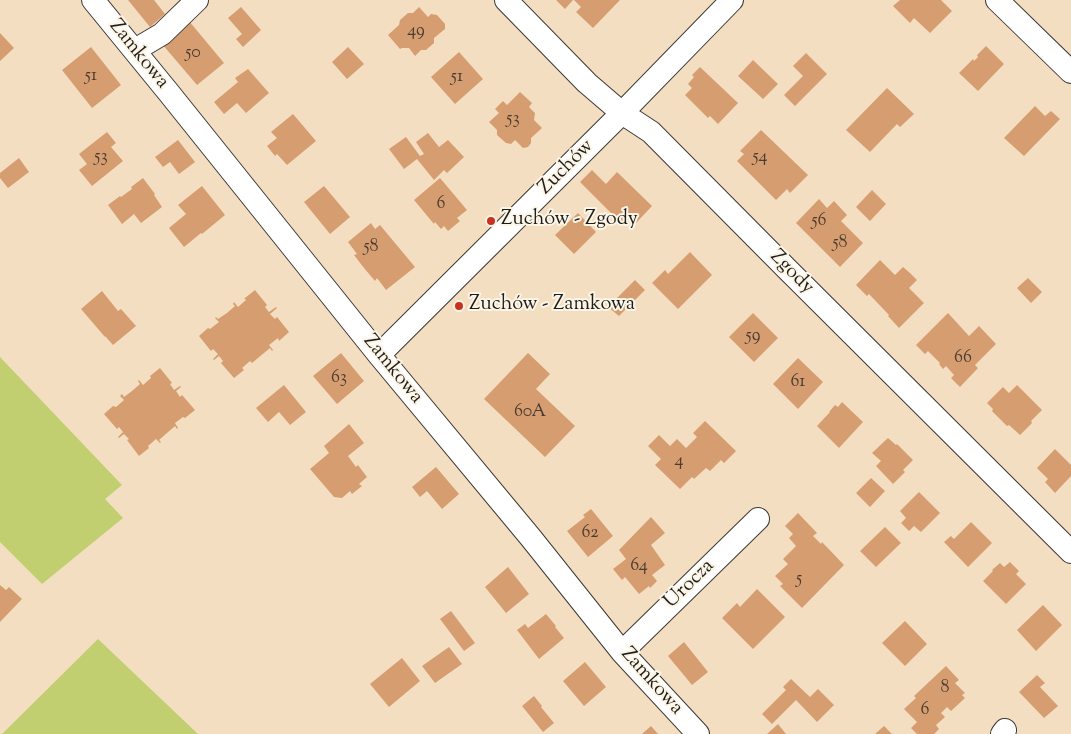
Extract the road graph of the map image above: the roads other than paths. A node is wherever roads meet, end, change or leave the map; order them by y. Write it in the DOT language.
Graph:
graph roads {
  1 [pos="93,0"];
  2 [pos="197,0"];
  3 [pos="506,0"];
  4 [pos="732,0"];
  5 [pos="997,0"];
  6 [pos="134,50"];
  7 [pos="1071,72"];
  8 [pos="622,113"];
  9 [pos="379,354"];
  10 [pos="758,519"];
  11 [pos="1071,552"];
  12 [pos="622,652"];
  13 [pos="698,734"];
  1 -- 6 [label="street, Zamkowa"];
  2 -- 6 [label="street"];
  3 -- 8 [label="street, Zgody"];
  4 -- 8 [label="street, Zuchów"];
  5 -- 7 [label="street"];
  6 -- 9 [label="street, Zamkowa"];
  8 -- 9 [label="street, Zuchów"];
  8 -- 11 [label="street, Zgody"];
  9 -- 12 [label="street, Zamkowa"];
  10 -- 12 [label="street, Urocza"];
  12 -- 13 [label="street, Zamkowa"];
}
